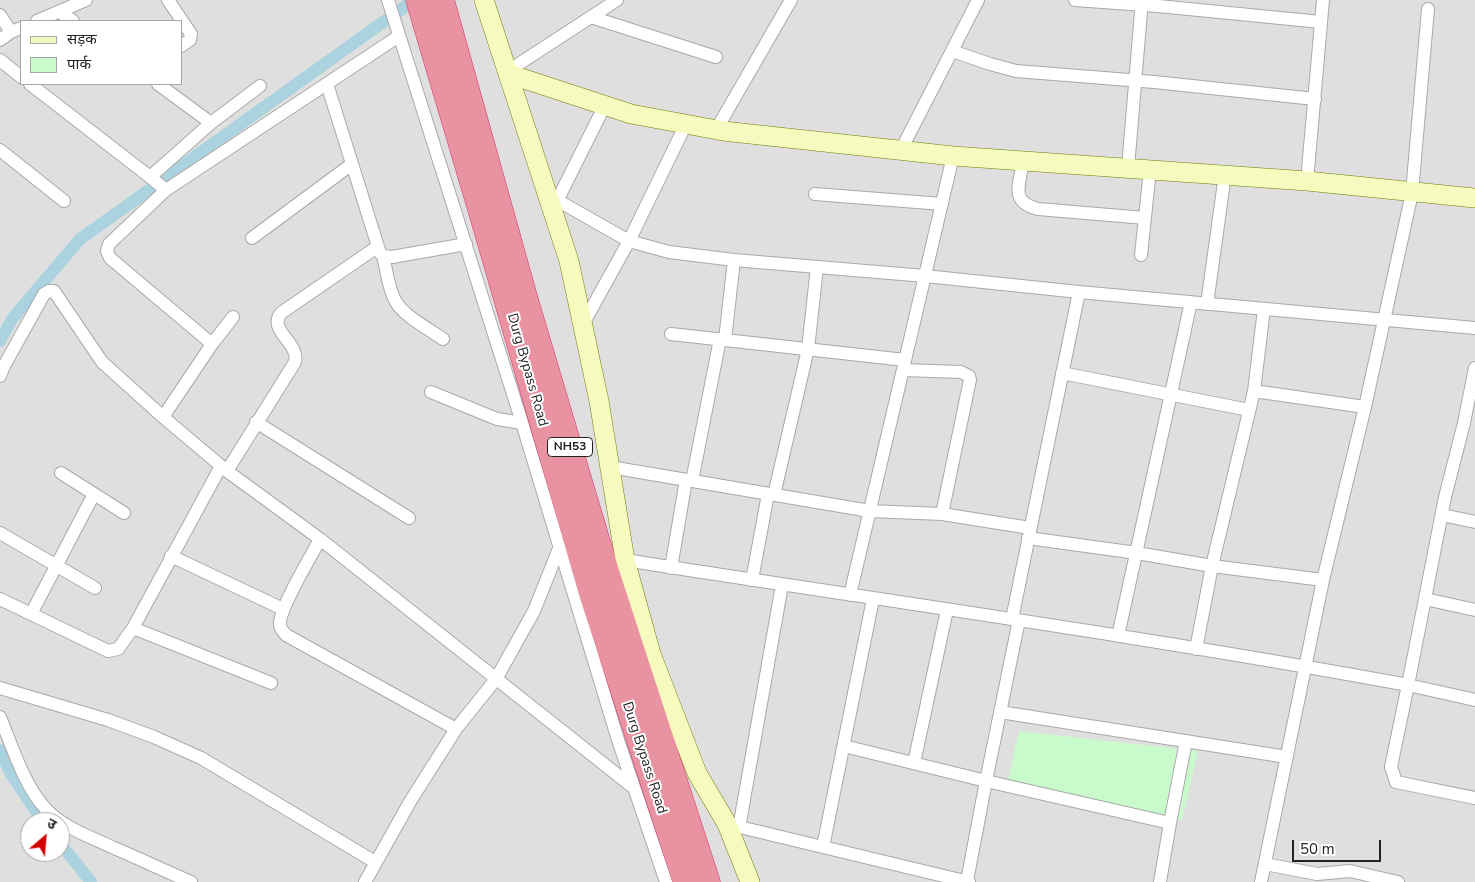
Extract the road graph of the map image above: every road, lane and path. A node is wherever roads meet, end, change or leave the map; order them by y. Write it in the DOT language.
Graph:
graph roads {
  1 [pos="86,0"];
  2 [pos="168,0"];
  3 [pos="388,0"];
  4 [pos="418,0"];
  5 [pos="484,0"];
  6 [pos="618,0"];
  7 [pos="790,0"];
  8 [pos="978,0"];
  9 [pos="1075,0"];
  10 [pos="1323,0"];
  11 [pos="1141,2"];
  12 [pos="443,4"];
  13 [pos="1428,9"];
  14 [pos="60,12"];
  15 [pos="0,15"];
  16 [pos="591,17"];
  17 [pos="40,20"];
  18 [pos="72,20"];
  19 [pos="182,20"];
  20 [pos="182,21"];
  21 [pos="1321,22"];
  22 [pos="16,30"];
  23 [pos="399,36"];
  24 [pos="0,40"];
  25 [pos="182,45"];
  26 [pos="952,51"];
  27 [pos="716,57"];
  28 [pos="0,60"];
  29 [pos="508,73"];
  30 [pos="20,76"];
  31 [pos="1135,81"];
  32 [pos="327,84"];
  33 [pos="31,85"];
  34 [pos="159,85"];
  35 [pos="260,86"];
  36 [pos="1314,99"];
  37 [pos="605,105"];
  38 [pos="211,123"];
  39 [pos="686,124"];
  40 [pos="716,130"];
  41 [pos="0,150"];
  42 [pos="900,150"];
  43 [pos="954,156"];
  44 [pos="1023,160"];
  45 [pos="352,164"];
  46 [pos="1128,168"];
  47 [pos="1150,170"];
  48 [pos="1225,176"];
  49 [pos="150,177"];
  50 [pos="1307,182"];
  51 [pos="166,190"];
  52 [pos="1412,193"];
  53 [pos="815,194"];
  54 [pos="553,198"];
  55 [pos="1475,198"];
  56 [pos="64,201"];
  57 [pos="942,204"];
  58 [pos="1145,218"];
  59 [pos="252,238"];
  60 [pos="629,241"];
  61 [pos="466,244"];
  62 [pos="380,252"];
  63 [pos="1141,255"];
  64 [pos="734,260"];
  65 [pos="817,267"];
  66 [pos="925,276"];
  67 [pos="1079,292"];
  68 [pos="1191,302"];
  69 [pos="1207,304"];
  70 [pos="1264,309"];
  71 [pos="233,317"];
  72 [pos="1385,320"];
  73 [pos="583,324"];
  74 [pos="1475,328"];
  75 [pos="672,334"];
  76 [pos="443,339"];
  77 [pos="722,339"];
  78 [pos="212,344"];
  79 [pos="808,349"];
  80 [pos="904,365"];
  81 [pos="1475,368"];
  82 [pos="1062,373"];
  83 [pos="0,376"];
  84 [pos="1254,391"];
  85 [pos="431,392"];
  86 [pos="1172,395"];
  87 [pos="1365,407"];
  88 [pos="1249,410"];
  89 [pos="163,417"];
  90 [pos="256,422"];
  91 [pos="522,423"];
  92 [pos="1470,424"];
  93 [pos="610,467"];
  94 [pos="224,469"];
  95 [pos="61,473"];
  96 [pos="689,480"];
  97 [pos="94,494"];
  98 [pos="771,494"];
  99 [pos="870,511"];
  100 [pos="124,512"];
  101 [pos="942,514"];
  102 [pos="1442,515"];
  103 [pos="409,518"];
  104 [pos="1475,522"];
  105 [pos="0,533"];
  106 [pos="1029,533"];
  107 [pos="320,539"];
  108 [pos="560,546"];
  109 [pos="1137,553"];
  110 [pos="171,556"];
  111 [pos="625,560"];
  112 [pos="56,566"];
  113 [pos="1212,566"];
  114 [pos="671,568"];
  115 [pos="752,580"];
  116 [pos="1323,580"];
  117 [pos="782,585"];
  118 [pos="95,588"];
  119 [pos="850,596"];
  120 [pos="0,599"];
  121 [pos="873,599"];
  122 [pos="1425,599"];
  123 [pos="283,609"];
  124 [pos="947,610"];
  125 [pos="1475,610"];
  126 [pos="31,614"];
  127 [pos="1015,620"];
  128 [pos="133,628"];
  129 [pos="1118,636"];
  130 [pos="1196,649"];
  131 [pos="1306,666"];
  132 [pos="496,679"];
  133 [pos="271,683"];
  134 [pos="1408,685"];
  135 [pos="0,688"];
  136 [pos="1475,700"];
  137 [pos="1000,712"];
  138 [pos="0,717"];
  139 [pos="456,729"];
  140 [pos="1186,741"];
  141 [pos="844,746"];
  142 [pos="1287,756"];
  143 [pos="914,763"];
  144 [pos="986,781"];
  145 [pos="635,789"];
  146 [pos="1475,798"];
  147 [pos="1170,823"];
  148 [pos="733,826"];
  149 [pos="823,847"];
  150 [pos="376,862"];
  151 [pos="1265,864"];
  152 [pos="191,882"];
  153 [pos="365,882"];
  154 [pos="666,882"];
  155 [pos="684,882"];
  156 [pos="708,882"];
  157 [pos="750,882"];
  158 [pos="968,882"];
  159 [pos="1160,882"];
  160 [pos="1261,882"];
  161 [pos="1398,882"];
  1 -- 14 [label="street"];
  2 -- 19 [label="street"];
  3 -- 23 [label="street"];
  4 -- 155 [label="highway, Durg Bypass Road / NH53"];
  5 -- 29 [label="street"];
  6 -- 16 [label="street"];
  7 -- 40 [label="street"];
  8 -- 26 [label="street"];
  9 -- 11 [label="street"];
  10 -- 21 [label="street"];
  11 -- 21 [label="street"];
  11 -- 31 [label="street"];
  12 -- 156 [label="highway, Durg Bypass Road / NH53"];
  13 -- 52 [label="street"];
  14 -- 17 [label="street"];
  14 -- 18 [label="street"];
  15 -- 22 [label="street"];
  16 -- 27 [label="street"];
  16 -- 29 [label="street"];
  20 -- 25 [label="street"];
  21 -- 36 [label="street"];
  22 -- 24 [label="street"];
  23 -- 32 [label="street"];
  23 -- 61 [label="street"];
  26 -- 31 [label="street"];
  26 -- 42 [label="street"];
  28 -- 30 [label="street"];
  29 -- 37 [label="street"];
  29 -- 54 [label="street"];
  31 -- 36 [label="street"];
  31 -- 46 [label="street"];
  32 -- 45 [label="street"];
  32 -- 51 [label="street"];
  33 -- 49 [label="street"];
  34 -- 38 [label="street"];
  35 -- 38 [label="street"];
  36 -- 50 [label="street"];
  37 -- 39 [label="street"];
  37 -- 54 [label="street"];
  38 -- 49 [label="street"];
  39 -- 40 [label="street"];
  39 -- 60 [label="street"];
  40 -- 42 [label="street"];
  41 -- 56 [label="street"];
  42 -- 43 [label="street"];
  43 -- 44 [label="street"];
  43 -- 57 [label="street"];
  44 -- 46 [label="street"];
  44 -- 58 [label="street"];
  45 -- 59 [label="street"];
  45 -- 62 [label="street"];
  46 -- 47 [label="street"];
  47 -- 48 [label="street"];
  47 -- 58 [label="street"];
  48 -- 50 [label="street"];
  48 -- 69 [label="street"];
  49 -- 51 [label="street"];
  50 -- 52 [label="street"];
  51 -- 78 [label="street"];
  52 -- 55 [label="street"];
  52 -- 72 [label="street"];
  53 -- 57 [label="street"];
  54 -- 60 [label="street"];
  54 -- 73 [label="street"];
  57 -- 66 [label="street"];
  58 -- 63 [label="street"];
  60 -- 64 [label="street"];
  60 -- 73 [label="street"];
  61 -- 62 [label="street"];
  61 -- 91 [label="street"];
  62 -- 76 [label="street"];
  62 -- 90 [label="street"];
  64 -- 65 [label="street"];
  64 -- 77 [label="street"];
  65 -- 66 [label="street"];
  65 -- 79 [label="street"];
  66 -- 67 [label="street"];
  66 -- 80 [label="street"];
  67 -- 68 [label="street"];
  67 -- 82 [label="street"];
  68 -- 69 [label="street"];
  68 -- 86 [label="street"];
  69 -- 70 [label="street"];
  70 -- 72 [label="street"];
  70 -- 84 [label="street"];
  71 -- 78 [label="street"];
  72 -- 74 [label="street"];
  72 -- 87 [label="street"];
  73 -- 93 [label="street"];
  75 -- 77 [label="street"];
  77 -- 79 [label="street"];
  77 -- 96 [label="street"];
  78 -- 89 [label="street"];
  79 -- 80 [label="street"];
  79 -- 98 [label="street"];
  80 -- 99 [label="street"];
  80 -- 101 [label="street"];
  81 -- 92 [label="street"];
  82 -- 86 [label="street"];
  82 -- 106 [label="street"];
  83 -- 89 [label="street"];
  84 -- 87 [label="street"];
  84 -- 88 [label="street"];
  85 -- 91 [label="street"];
  86 -- 88 [label="street"];
  86 -- 109 [label="street"];
  87 -- 116 [label="street"];
  88 -- 113 [label="street"];
  89 -- 94 [label="street"];
  90 -- 94 [label="street"];
  90 -- 103 [label="street"];
  91 -- 108 [label="street"];
  92 -- 102 [label="street"];
  93 -- 96 [label="street"];
  93 -- 111 [label="street"];
  94 -- 107 [label="street"];
  94 -- 110 [label="street"];
  95 -- 97 [label="street"];
  96 -- 98 [label="street"];
  96 -- 114 [label="street"];
  97 -- 100 [label="street"];
  97 -- 112 [label="street"];
  98 -- 99 [label="street"];
  98 -- 115 [label="street"];
  99 -- 101 [label="street"];
  99 -- 119 [label="street"];
  101 -- 106 [label="street"];
  102 -- 104 [label="street"];
  102 -- 122 [label="street"];
  105 -- 112 [label="street"];
  106 -- 109 [label="street"];
  106 -- 127 [label="street"];
  107 -- 123 [label="street"];
  107 -- 132 [label="street"];
  108 -- 132 [label="street"];
  108 -- 145 [label="street"];
  109 -- 113 [label="street"];
  109 -- 129 [label="street"];
  110 -- 123 [label="street"];
  110 -- 128 [label="street"];
  111 -- 114 [label="street"];
  111 -- 148 [label="street"];
  112 -- 118 [label="street"];
  112 -- 126 [label="street"];
  113 -- 116 [label="street"];
  113 -- 130 [label="street"];
  114 -- 115 [label="street"];
  115 -- 117 [label="street"];
  116 -- 131 [label="street"];
  117 -- 119 [label="street"];
  117 -- 148 [label="street"];
  119 -- 121 [label="street"];
  120 -- 126 [label="street"];
  121 -- 124 [label="street"];
  121 -- 141 [label="street"];
  122 -- 125 [label="street"];
  122 -- 134 [label="street"];
  123 -- 139 [label="street"];
  124 -- 127 [label="street"];
  124 -- 143 [label="street"];
  126 -- 128 [label="street"];
  127 -- 129 [label="street"];
  127 -- 137 [label="street"];
  128 -- 133 [label="street"];
  129 -- 130 [label="street"];
  130 -- 131 [label="street"];
  131 -- 134 [label="street"];
  131 -- 142 [label="street"];
  132 -- 139 [label="street"];
  132 -- 145 [label="street"];
  134 -- 136 [label="street"];
  134 -- 146 [label="street"];
  135 -- 150 [label="street"];
  137 -- 140 [label="street"];
  137 -- 144 [label="street"];
  138 -- 152 [label="street"];
  139 -- 150 [label="street"];
  140 -- 142 [label="street"];
  140 -- 147 [label="street"];
  141 -- 143 [label="street"];
  141 -- 149 [label="street"];
  142 -- 151 [label="street"];
  143 -- 144 [label="street"];
  144 -- 147 [label="street"];
  144 -- 158 [label="street"];
  145 -- 154 [label="street"];
  147 -- 159 [label="street"];
  148 -- 149 [label="street"];
  148 -- 157 [label="street"];
  149 -- 158 [label="street"];
  150 -- 153 [label="street"];
  151 -- 160 [label="street"];
  151 -- 161 [label="street"];
}
